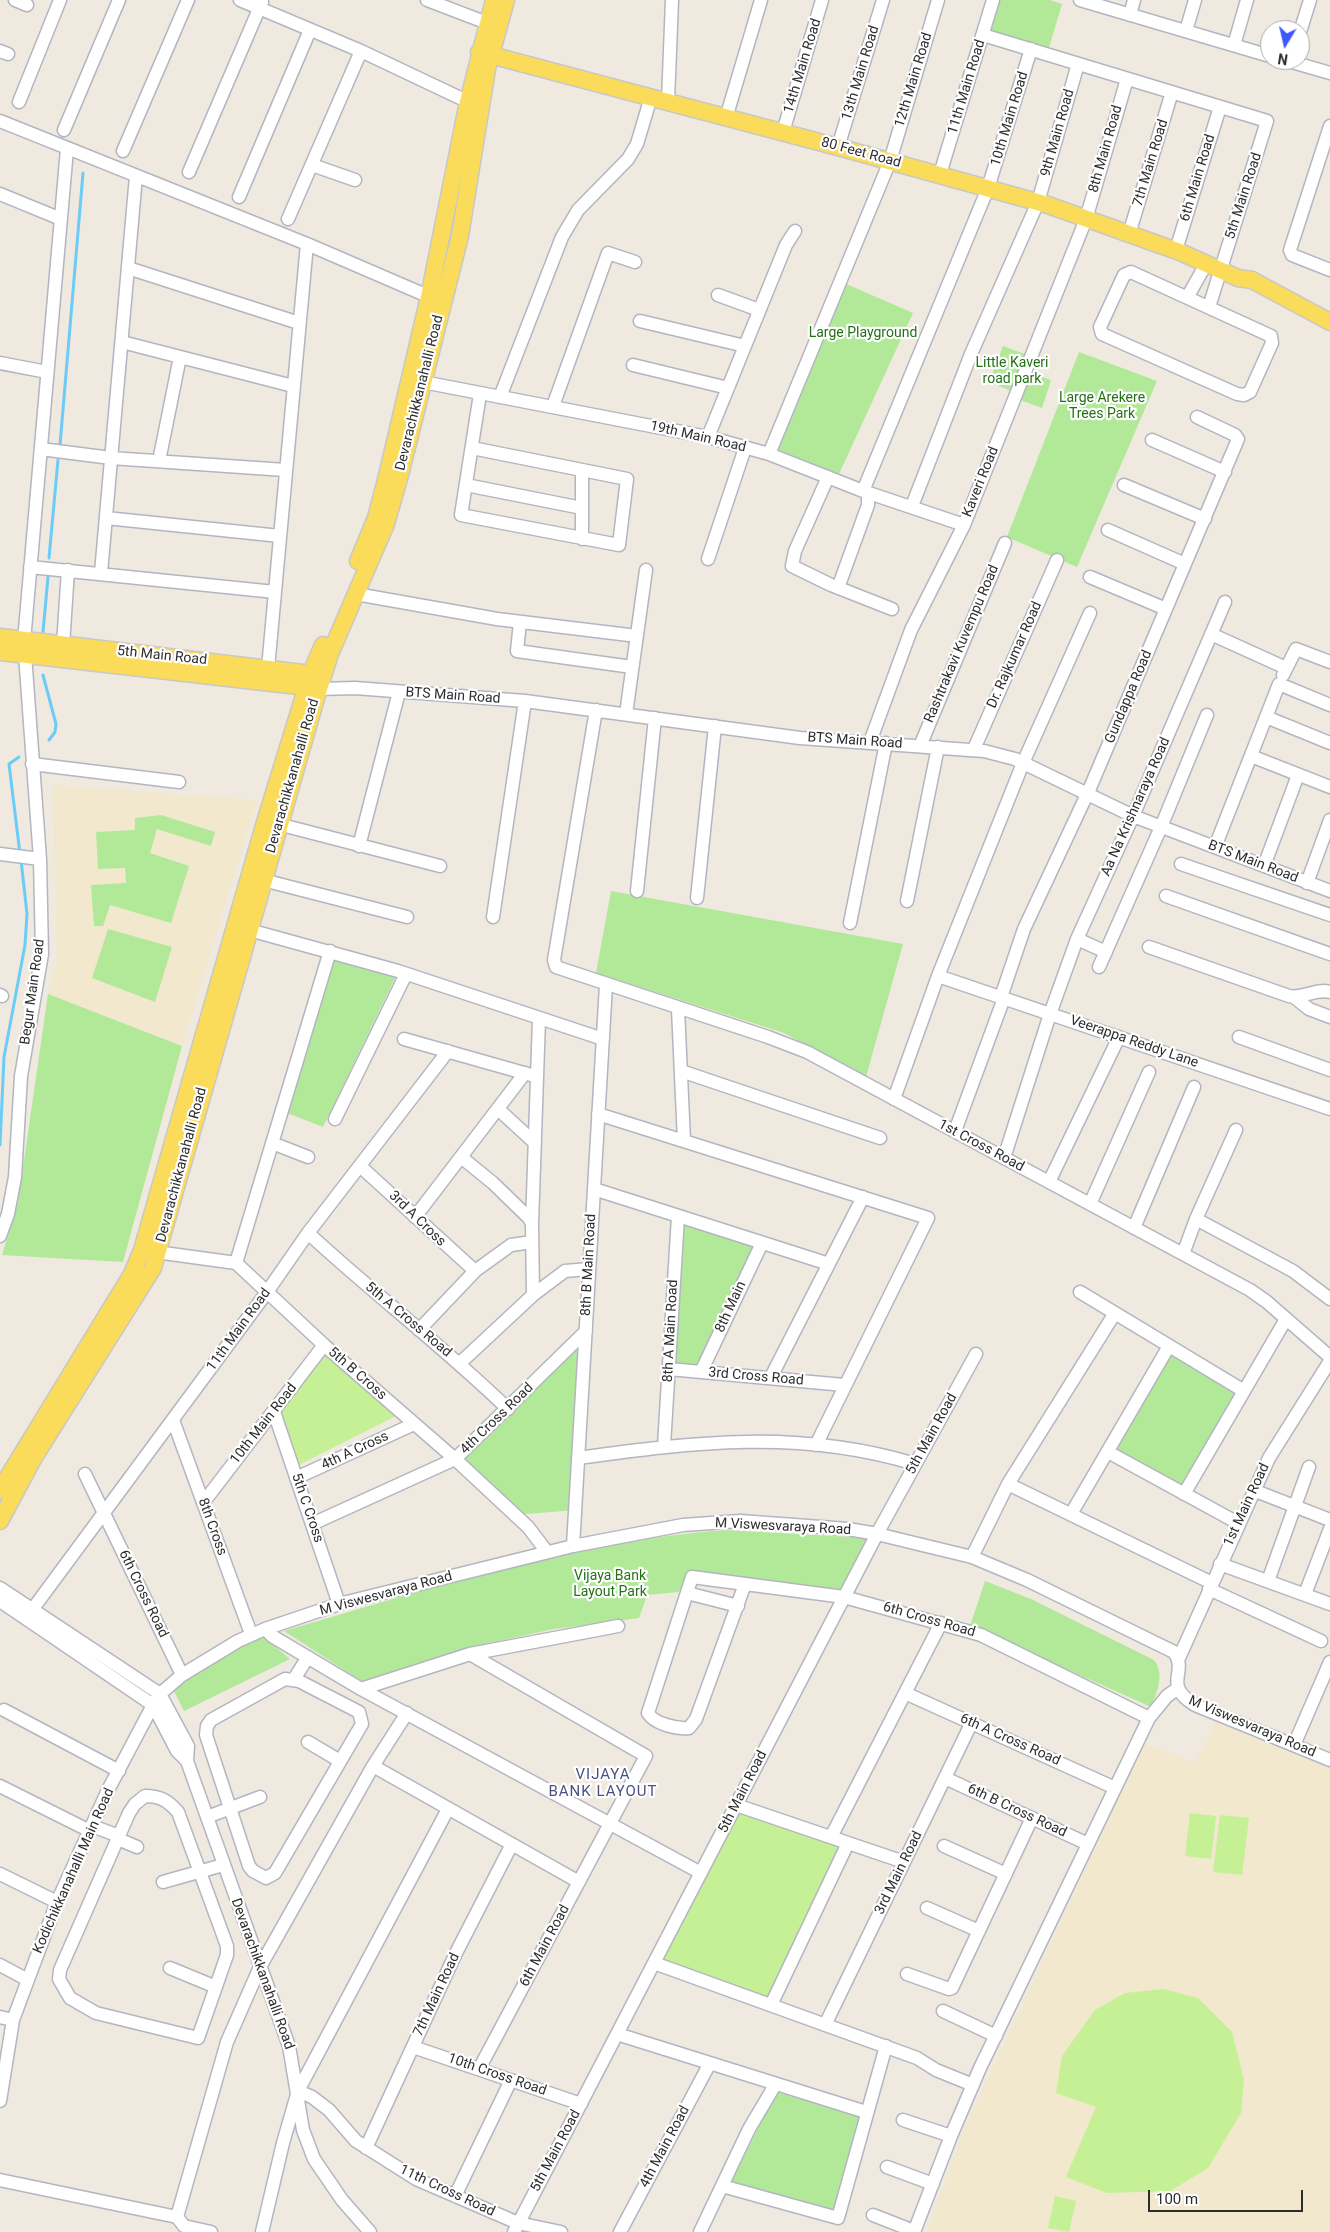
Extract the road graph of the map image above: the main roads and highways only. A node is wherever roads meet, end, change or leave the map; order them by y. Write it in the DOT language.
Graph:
graph roads {
  1 [pos="494,0"];
  2 [pos="506,0"];
  3 [pos="493,26"];
  4 [pos="486,49"];
  5 [pos="1238,278"];
  6 [pos="436,299"];
  7 [pos="1330,322"];
  8 [pos="1330,335"];
  9 [pos="0,637"];
  10 [pos="24,648"];
  11 [pos="0,652"];
  12 [pos="315,681"];
  13 [pos="242,928"];
  14 [pos="150,1251"];
  15 [pos="0,1490"];
  16 [pos="0,1521"];
  1 -- 3 [label="main road, Devarachikkanahalli Road"];
  2 -- 3 [label="main road, Devarachikkanahalli Road"];
  3 -- 4 [label="main road, Devarachikkanahalli Road"];
  4 -- 5 [label="main road, 80 Feet Road"];
  4 -- 6 [label="main road, Devarachikkanahalli Road"];
  5 -- 7 [label="main road, 80 Feet Road"];
  5 -- 8 [label="main road, 80 Feet Road"];
  6 -- 12 [label="main road, Devarachikkanahalli Road"];
  6 -- 12 [label="main road, Devarachikkanahalli Road"];
  9 -- 10 [label="main road, 5th Main Road"];
  10 -- 11 [label="main road, 5th Main Road"];
  10 -- 12 [label="main road, 5th Main Road"];
  10 -- 12 [label="main road, 5th Main Road"];
  12 -- 13 [label="main road, Devarachikkanahalli Road"];
  12 -- 13 [label="main road, Devarachikkanahalli Road"];
  13 -- 14 [label="main road, Devarachikkanahalli Road"];
  14 -- 15 [label="main road, Devarachikkanahalli Road"];
  14 -- 16 [label="main road, Devarachikkanahalli Road"];
}
